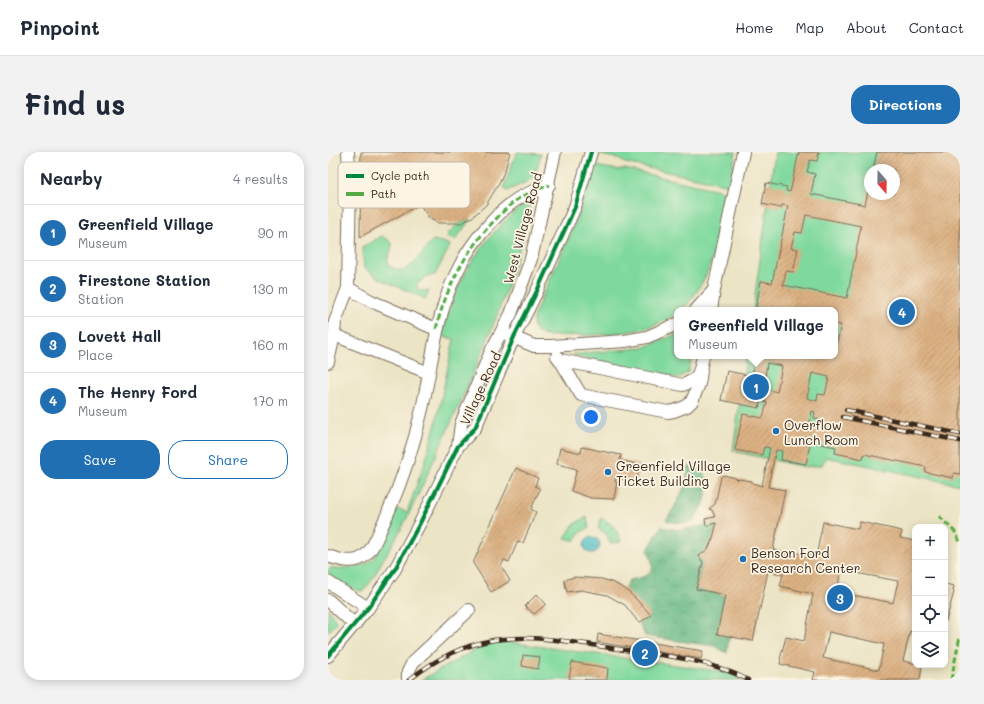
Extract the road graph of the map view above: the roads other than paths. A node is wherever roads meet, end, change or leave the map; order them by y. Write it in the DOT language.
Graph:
graph roads {
  1 [pos="348,152"];
  2 [pos="555,152"];
  3 [pos="591,152"];
  4 [pos="743,152"];
  5 [pos="349,162"];
  6 [pos="549,185"];
  7 [pos="349,208"];
  8 [pos="348,288"];
  9 [pos="714,290"];
  10 [pos="699,307"];
  11 [pos="711,307"];
  12 [pos="674,325"];
  13 [pos="436,329"];
  14 [pos="502,332"];
  15 [pos="334,335"];
  16 [pos="514,338"];
  17 [pos="551,346"];
  18 [pos="703,359"];
  19 [pos="560,360"];
  20 [pos="328,362"];
  21 [pos="701,371"];
  22 [pos="429,373"];
  23 [pos="458,446"];
  24 [pos="328,556"];
  25 [pos="328,582"];
  26 [pos="328,600"];
  27 [pos="368,608"];
  28 [pos="468,610"];
  29 [pos="355,625"];
  30 [pos="328,656"];
  31 [pos="408,680"];
  1 -- 5 [label="street"];
  2 -- 6 [label="street, West Village Road"];
  3 -- 16 [label="street, Village Road"];
  4 -- 9 [label="street"];
  6 -- 13 [label="street"];
  6 -- 14 [label="street, West Village Road"];
  7 -- 8 [label="street"];
  8 -- 13 [label="street"];
  8 -- 15 [label="street"];
  9 -- 10 [label="street"];
  9 -- 11 [label="street"];
  12 -- 17 [label="street"];
  13 -- 22 [label="street"];
  14 -- 16 [label="street"];
  14 -- 23 [label="street, Village Road"];
  15 -- 20 [label="street"];
  15 -- 22 [label="street"];
  16 -- 17 [label="street"];
  16 -- 23 [label="street, Village Road"];
  17 -- 19 [label="street"];
  18 -- 21 [label="street"];
  19 -- 21 [label="street"];
  19 -- 21 [label="street"];
  22 -- 24 [label="street"];
  23 -- 27 [label="street, Village Road"];
  25 -- 27 [label="street"];
  26 -- 29 [label="street"];
  27 -- 29 [label="street, Village Road"];
  28 -- 31 [label="street"];
  29 -- 30 [label="street, Village Road"];
}
